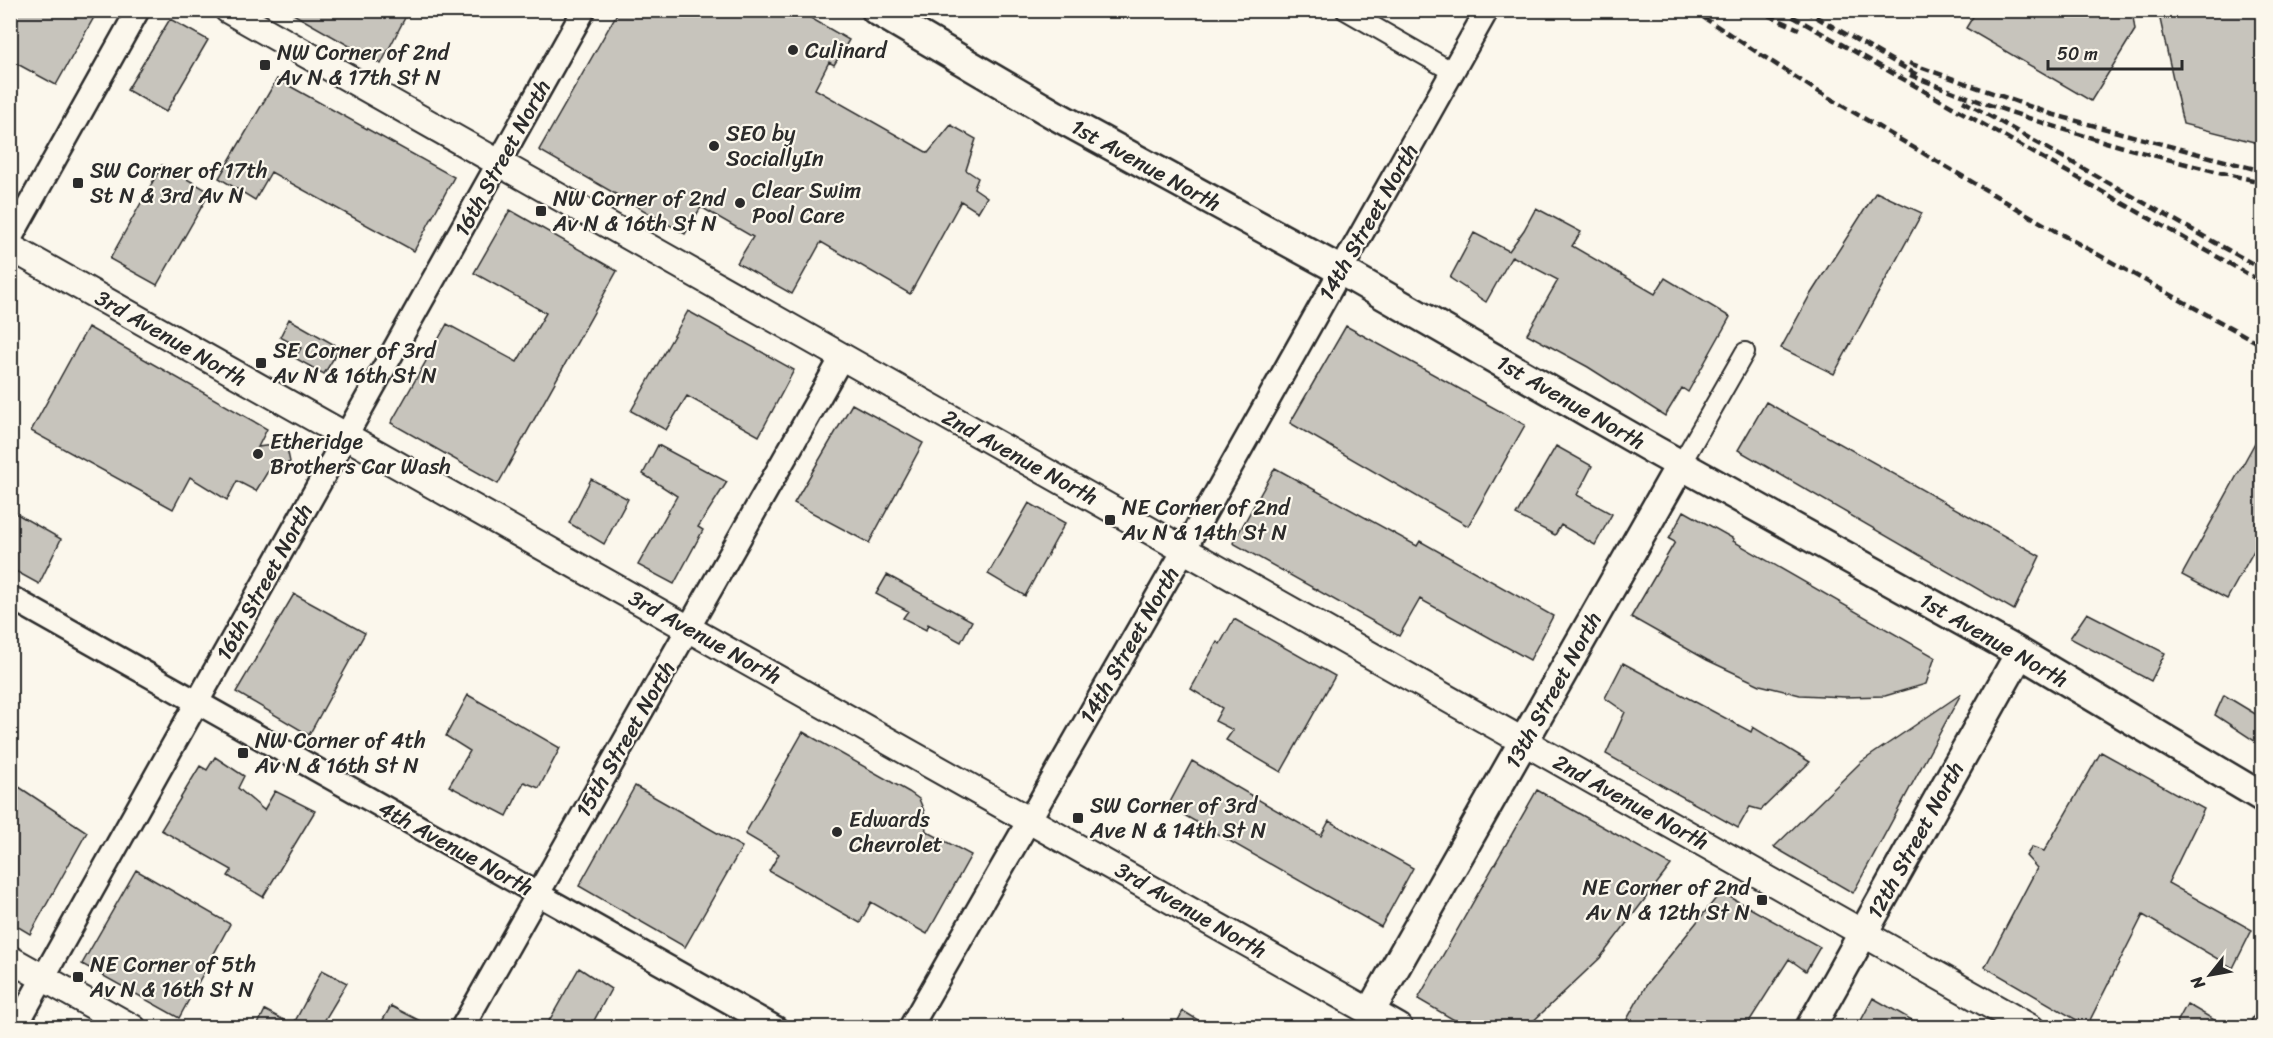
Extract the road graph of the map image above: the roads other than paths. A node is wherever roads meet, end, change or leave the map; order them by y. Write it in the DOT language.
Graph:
graph roads {
  1 [pos="138,10"];
  2 [pos="228,10"];
  3 [pos="584,10"];
  4 [pos="876,10"];
  5 [pos="1345,10"];
  6 [pos="1487,10"];
  7 [pos="1453,72"];
  8 [pos="498,163"];
  9 [pos="10,239"];
  10 [pos="10,247"];
  11 [pos="1340,270"];
  12 [pos="1744,352"];
  13 [pos="842,357"];
  14 [pos="346,436"];
  15 [pos="1681,464"];
  16 [pos="1184,550"];
  17 [pos="10,597"];
  18 [pos="688,628"];
  19 [pos="2020,653"];
  20 [pos="197,702"];
  21 [pos="1524,742"];
  22 [pos="2262,797"];
  23 [pos="1029,819"];
  24 [pos="537,894"];
  25 [pos="1863,933"];
  26 [pos="10,959"];
  27 [pos="43,977"];
  28 [pos="1366,1020"];
  29 [pos="2262,1022"];
  30 [pos="15,1028"];
  31 [pos="133,1028"];
  32 [pos="462,1028"];
  33 [pos="776,1028"];
  34 [pos="910,1028"];
  35 [pos="1398,1028"];
  36 [pos="1810,1028"];
  37 [pos="2031,1028"];
  38 [pos="2259,1028"];
  1 -- 9 [label="street"];
  2 -- 8 [label="main road, 2nd Avenue North"];
  3 -- 8 [label="street, 16th Street North"];
  4 -- 11 [label="main road, 1st Avenue North"];
  5 -- 7 [label="street"];
  6 -- 7 [label="street, 14th Street North"];
  7 -- 11 [label="street, 14th Street North"];
  8 -- 13 [label="main road, 2nd Avenue North"];
  8 -- 14 [label="street, 16th Street North"];
  10 -- 14 [label="main road, 3rd Avenue North"];
  11 -- 15 [label="main road, 1st Avenue North"];
  11 -- 16 [label="street, 14th Street North"];
  12 -- 15 [label="street, 13th Street North"];
  13 -- 16 [label="main road, 2nd Avenue North"];
  13 -- 18 [label="street, 15th Street North"];
  14 -- 18 [label="main road, 3rd Avenue North"];
  14 -- 20 [label="street, 16th Street North"];
  15 -- 19 [label="main road, 1st Avenue North"];
  15 -- 21 [label="main road, 13th Street North"];
  16 -- 21 [label="main road, 2nd Avenue North"];
  16 -- 23 [label="street, 14th Street North"];
  17 -- 20 [label="street, 4th Avenue North"];
  18 -- 23 [label="main road, 3rd Avenue North"];
  18 -- 24 [label="street, 15th Street North"];
  19 -- 22 [label="main road, 1st Avenue North"];
  19 -- 25 [label="main road, 12th Street North"];
  20 -- 24 [label="street, 4th Avenue North"];
  20 -- 27 [label="street, 16th Street North"];
  21 -- 25 [label="main road, 2nd Avenue North"];
  21 -- 28 [label="main road, 13th Street North"];
  23 -- 28 [label="main road, 3rd Avenue North"];
  23 -- 34 [label="street, 14th Street North"];
  24 -- 32 [label="street, 15th Street North"];
  24 -- 33 [label="street, 4th Avenue North"];
  25 -- 36 [label="main road, 12th Street North"];
  25 -- 37 [label="main road, 2nd Avenue North"];
  26 -- 27 [label="main road"];
  27 -- 30 [label="street, 16th Street North"];
  27 -- 31 [label="main road"];
  28 -- 35 [label="main road, 3rd Avenue North"];
  29 -- 38 [label="street"];
}
